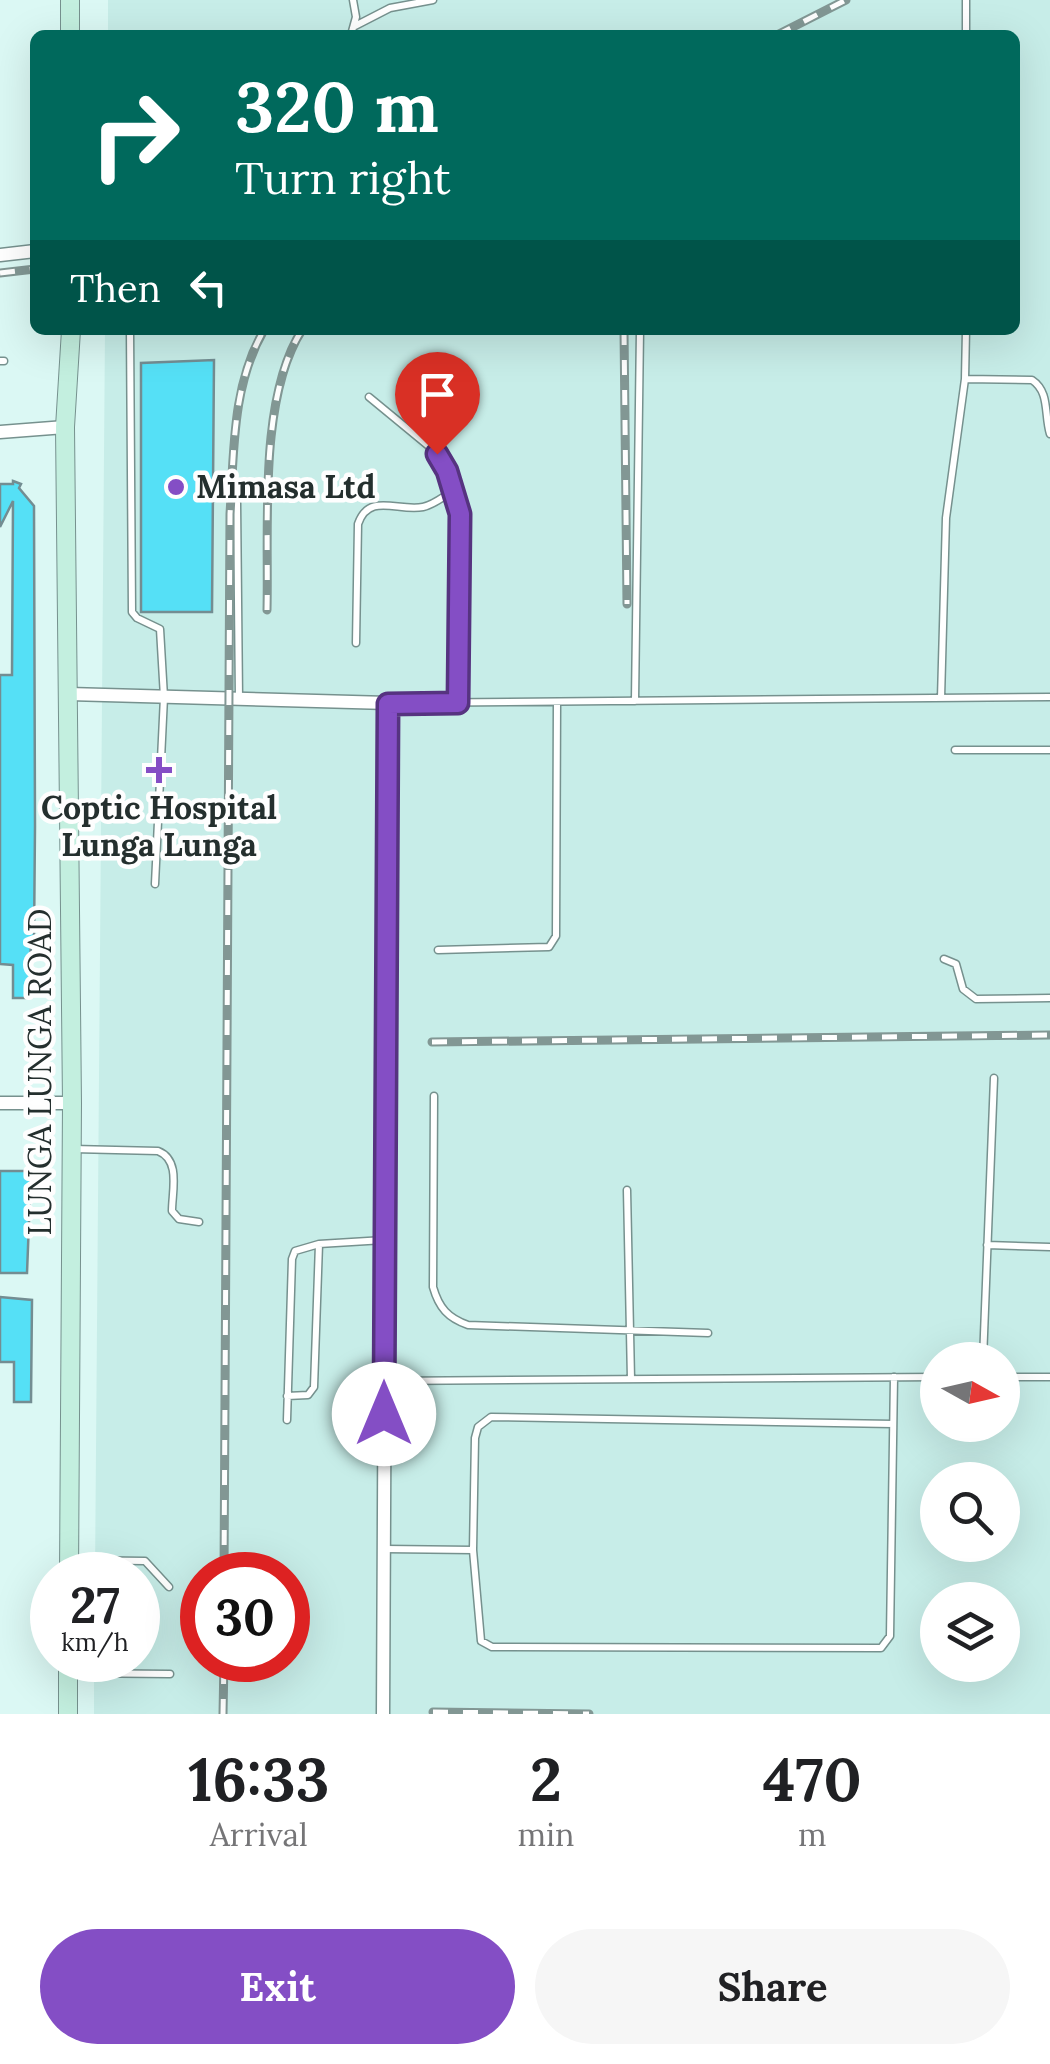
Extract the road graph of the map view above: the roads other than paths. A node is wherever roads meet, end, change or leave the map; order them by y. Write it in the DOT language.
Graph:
graph roads {
  1 [pos="70,0"];
  2 [pos="353,0"];
  3 [pos="433,0"];
  4 [pos="966,0"];
  5 [pos="355,26"];
  6 [pos="70,30"];
  7 [pos="354,30"];
  8 [pos="966,30"];
  9 [pos="30,252"];
  10 [pos="0,255"];
  11 [pos="71,335"];
  12 [pos="130,335"];
  13 [pos="640,335"];
  14 [pos="966,335"];
  15 [pos="966,379"];
  16 [pos="368,397"];
  17 [pos="65,427"];
  18 [pos="0,432"];
  19 [pos="1050,434"];
  20 [pos="452,490"];
  21 [pos="236,502"];
  22 [pos="356,643"];
  23 [pos="69,694"];
  24 [pos="164,697"];
  25 [pos="941,698"];
  26 [pos="1050,698"];
  27 [pos="239,699"];
  28 [pos="635,701"];
  29 [pos="557,702"];
  30 [pos="458,703"];
  31 [pos="388,704"];
  32 [pos="955,750"];
  33 [pos="1050,750"];
  34 [pos="155,884"];
  35 [pos="438,950"];
  36 [pos="944,960"];
  37 [pos="1050,998"];
  38 [pos="994,1078"];
  39 [pos="434,1096"];
  40 [pos="0,1103"];
  41 [pos="72,1103"];
  42 [pos="72,1148"];
  43 [pos="627,1190"];
  44 [pos="199,1222"];
  45 [pos="385,1240"];
  46 [pos="319,1244"];
  47 [pos="987,1244"];
  48 [pos="1050,1246"];
  49 [pos="630,1330"];
  50 [pos="708,1333"];
  51 [pos="984,1342"];
  52 [pos="894,1377"];
  53 [pos="920,1377"];
  54 [pos="1020,1377"];
  55 [pos="1050,1377"];
  56 [pos="631,1379"];
  57 [pos="384,1381"];
  58 [pos="287,1396"];
  59 [pos="287,1420"];
  60 [pos="893,1424"];
  61 [pos="384,1549"];
  62 [pos="474,1550"];
  63 [pos="68,1552"];
  64 [pos="160,1577"];
  65 [pos="169,1587"];
  66 [pos="160,1673"];
  67 [pos="170,1674"];
  68 [pos="68,1682"];
  69 [pos="68,1714"];
  70 [pos="383,1714"];
  1 -- 6 [label="main road"];
  2 -- 5 [label="lane"];
  3 -- 5 [label="lane"];
  4 -- 8 [label="lane"];
  5 -- 7 [label="lane"];
  9 -- 10 [label="street"];
  11 -- 17 [label="main road, LUNGA LUNGA ROAD"];
  12 -- 24 [label="lane"];
  13 -- 28 [label="lane"];
  14 -- 15 [label="lane"];
  15 -- 19 [label="lane"];
  15 -- 25 [label="lane"];
  16 -- 20 [label="lane"];
  17 -- 18 [label="street"];
  17 -- 23 [label="main road, LUNGA LUNGA ROAD"];
  20 -- 22 [label="lane"];
  20 -- 30 [label="lane"];
  21 -- 27 [label="lane"];
  23 -- 24 [label="street"];
  23 -- 41 [label="main road, LUNGA LUNGA ROAD"];
  24 -- 27 [label="street"];
  24 -- 34 [label="lane"];
  25 -- 26 [label="lane"];
  25 -- 28 [label="lane"];
  27 -- 31 [label="street"];
  28 -- 29 [label="lane"];
  29 -- 30 [label="lane"];
  29 -- 35 [label="lane"];
  30 -- 31 [label="lane"];
  31 -- 45 [label="street"];
  32 -- 33 [label="lane"];
  36 -- 37 [label="lane"];
  38 -- 47 [label="lane"];
  39 -- 49 [label="lane"];
  40 -- 41 [label="street"];
  41 -- 42 [label="main road, LUNGA LUNGA ROAD"];
  42 -- 44 [label="lane"];
  42 -- 63 [label="main road, LUNGA LUNGA ROAD"];
  43 -- 49 [label="lane"];
  45 -- 46 [label="lane"];
  45 -- 57 [label="street"];
  46 -- 58 [label="lane"];
  46 -- 58 [label="lane"];
  47 -- 48 [label="lane"];
  47 -- 51 [label="lane"];
  49 -- 50 [label="lane"];
  49 -- 56 [label="lane"];
  52 -- 53 [label="lane"];
  52 -- 56 [label="lane"];
  52 -- 60 [label="lane"];
  54 -- 55 [label="lane"];
  56 -- 57 [label="lane"];
  57 -- 61 [label="street"];
  58 -- 59 [label="lane"];
  60 -- 62 [label="lane"];
  60 -- 62 [label="lane"];
  61 -- 62 [label="lane"];
  61 -- 70 [label="street"];
  64 -- 65 [label="lane"];
  66 -- 67 [label="lane"];
  68 -- 69 [label="main road"];
}
